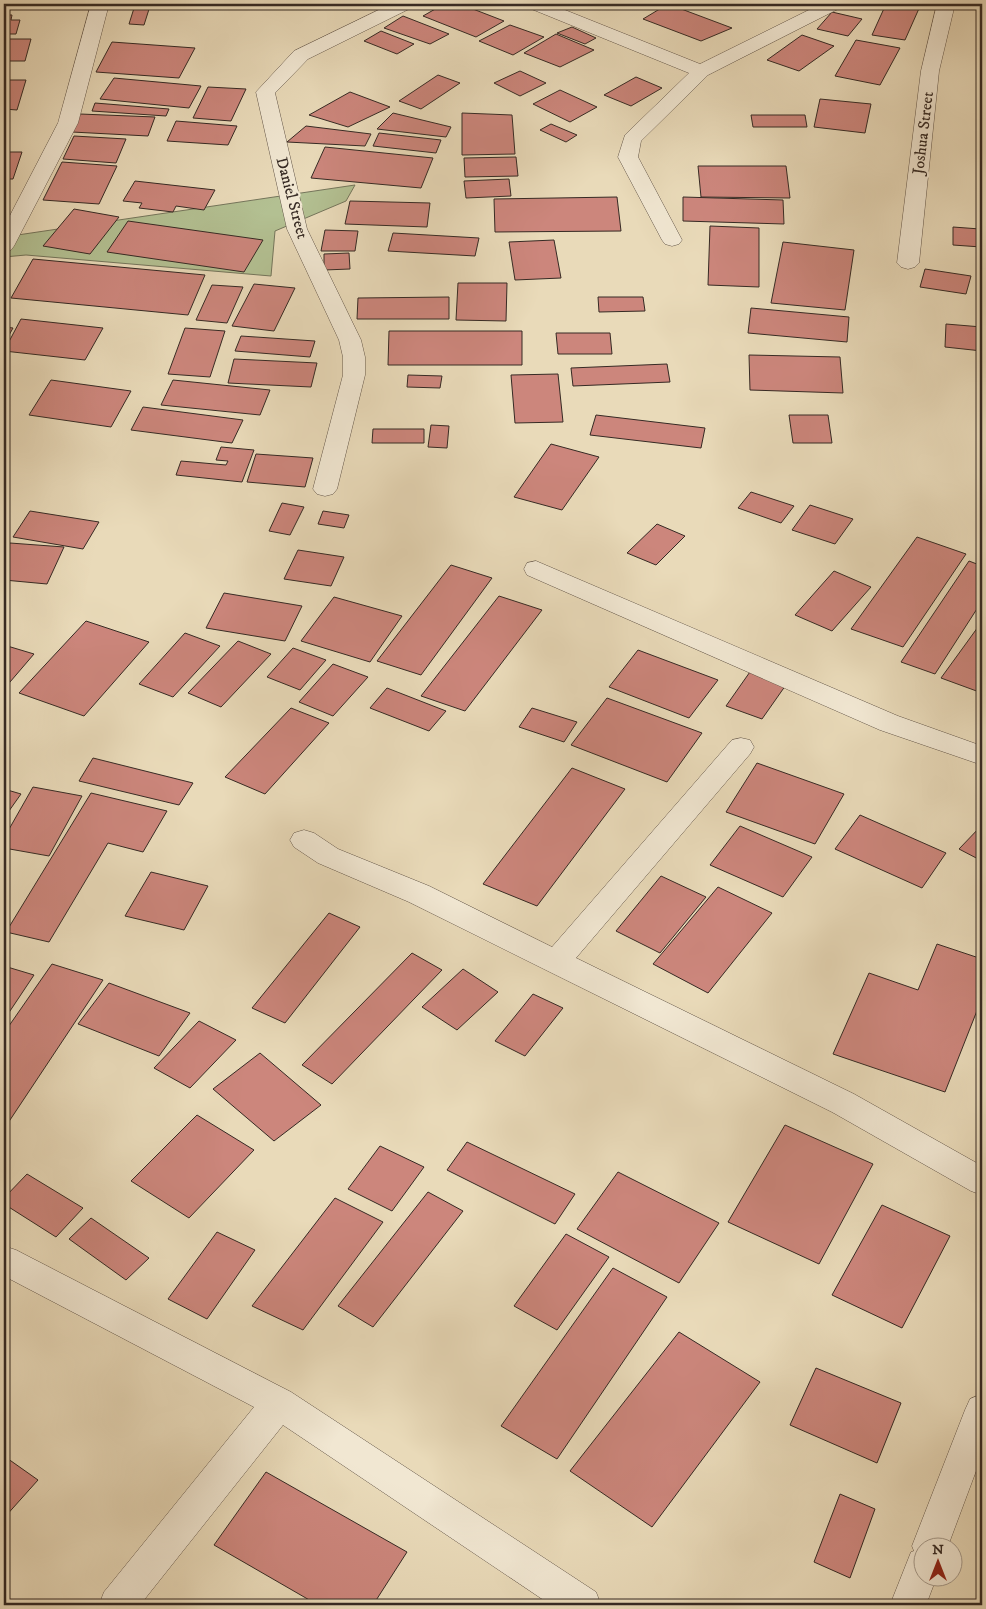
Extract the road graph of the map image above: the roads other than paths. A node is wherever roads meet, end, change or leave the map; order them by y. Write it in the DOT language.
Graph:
graph roads {
  1 [pos="100,4"];
  2 [pos="405,4"];
  3 [pos="535,4"];
  4 [pos="834,4"];
  5 [pos="946,4"];
  6 [pos="700,71"];
  7 [pos="672,240"];
  8 [pos="4,246"];
  9 [pos="908,263"];
  10 [pos="325,489"];
  11 [pos="536,569"];
  12 [pos="741,747"];
  13 [pos="982,756"];
  14 [pos="304,840"];
  15 [pos="557,961"];
  16 [pos="982,1182"];
  17 [pos="4,1260"];
  18 [pos="279,1404"];
  19 [pos="982,1410"];
  20 [pos="934,1536"];
  21 [pos="915,1586"];
  22 [pos="117,1605"];
  23 [pos="584,1605"];
  24 [pos="908,1605"];
  1 -- 8 [label="street"];
  2 -- 10 [label="street, Daniel Street"];
  3 -- 6 [label="street"];
  4 -- 6 [label="street"];
  5 -- 9 [label="street, Joshua Street"];
  6 -- 7 [label="street"];
  11 -- 13 [label="street"];
  12 -- 15 [label="street"];
  14 -- 15 [label="street"];
  15 -- 16 [label="street"];
  17 -- 18 [label="street"];
  18 -- 22 [label="street"];
  18 -- 23 [label="street"];
  19 -- 20 [label="street"];
  21 -- 24 [label="street"];
}
